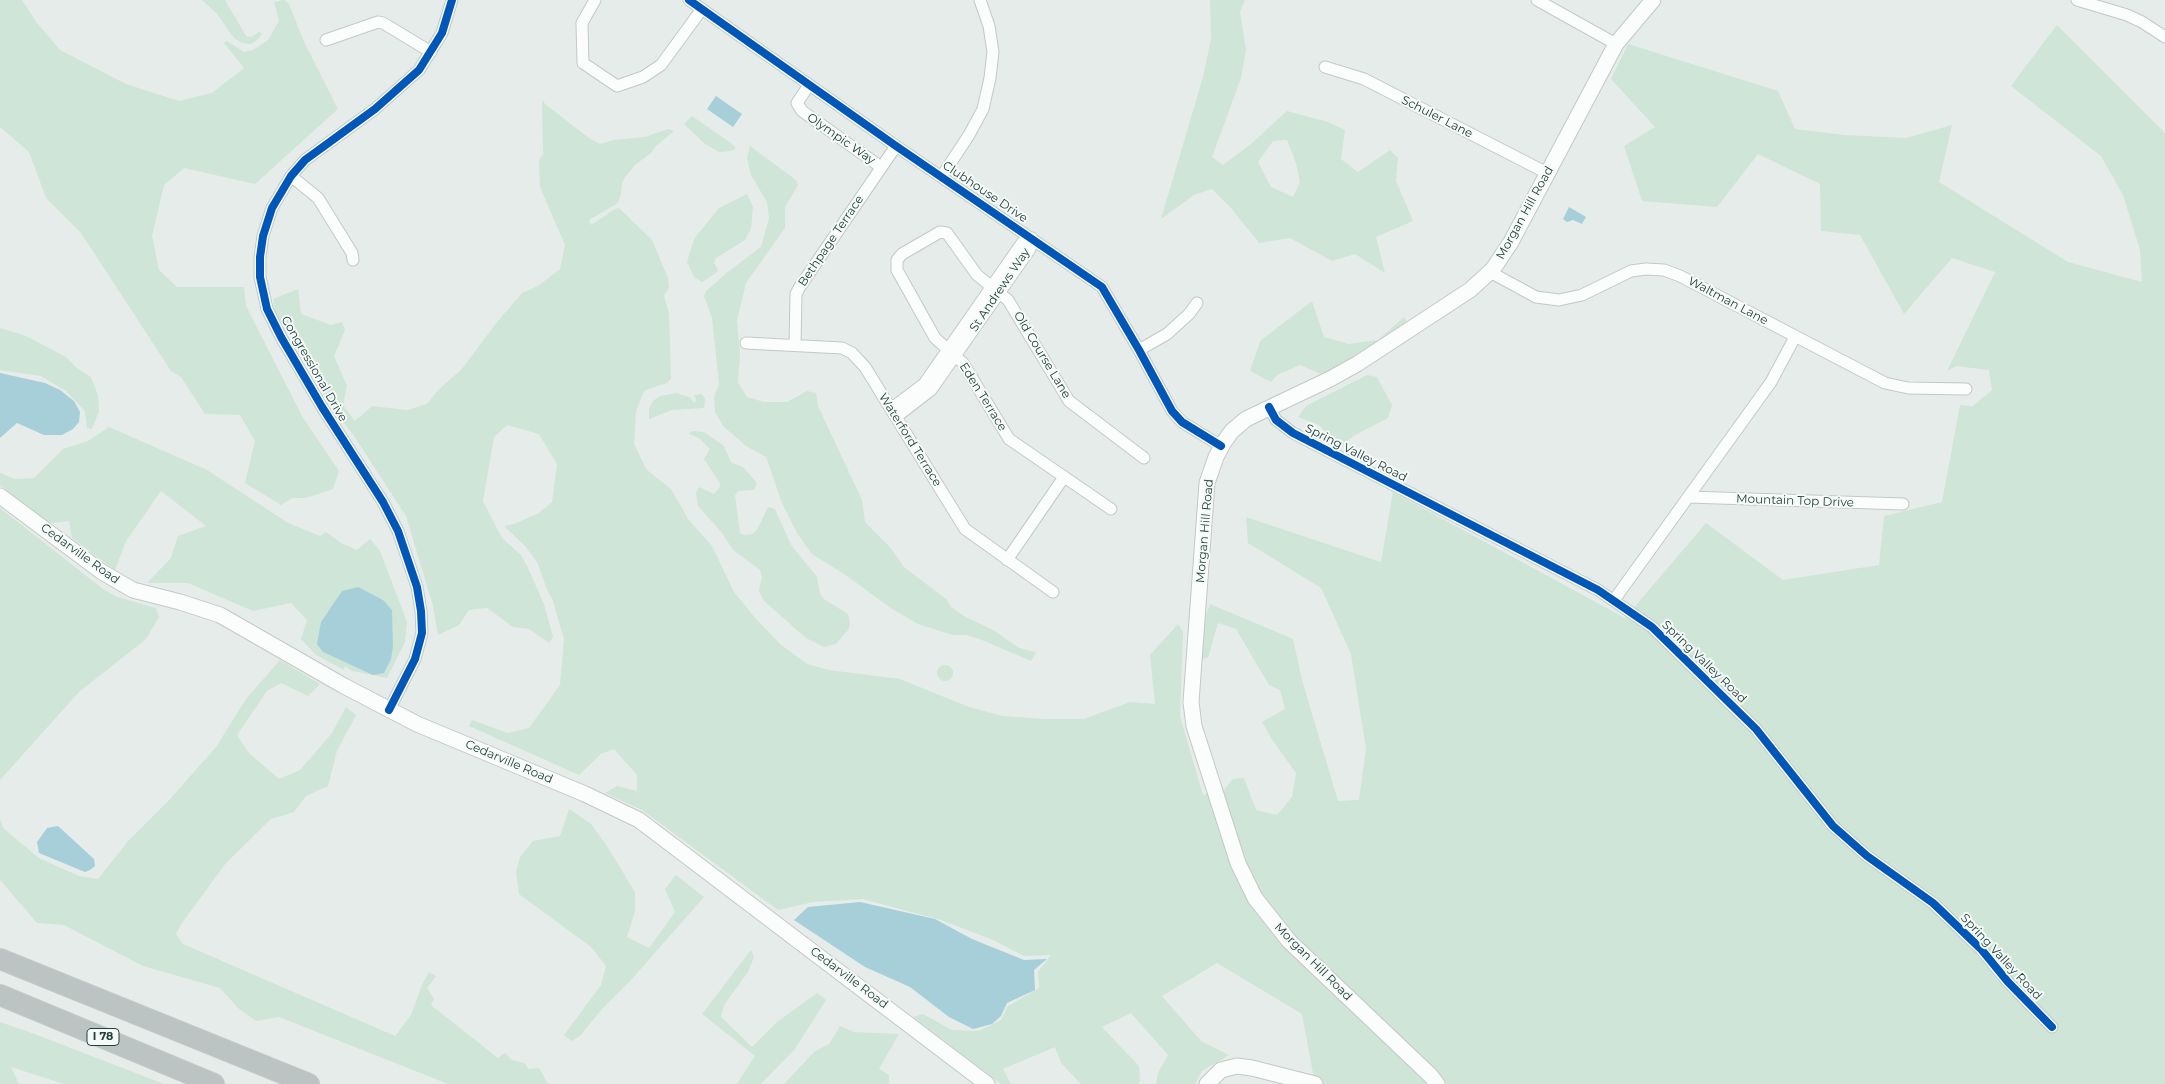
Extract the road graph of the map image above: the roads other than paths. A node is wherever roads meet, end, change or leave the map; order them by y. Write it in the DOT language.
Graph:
graph roads {
  1 [pos="452,0"];
  2 [pos="595,0"];
  3 [pos="689,0"];
  4 [pos="980,0"];
  5 [pos="1537,0"];
  6 [pos="1654,0"];
  7 [pos="2077,0"];
  8 [pos="702,9"];
  9 [pos="2165,37"];
  10 [pos="326,40"];
  11 [pos="1616,44"];
  12 [pos="431,52"];
  13 [pos="1325,67"];
  14 [pos="809,85"];
  15 [pos="896,146"];
  16 [pos="881,167"];
  17 [pos="1547,173"];
  18 [pos="291,176"];
  19 [pos="942,176"];
  20 [pos="1032,238"];
  21 [pos="902,254"];
  22 [pos="353,260"];
  23 [pos="1490,272"];
  24 [pos="995,290"];
  25 [pos="1197,303"];
  26 [pos="1795,337"];
  27 [pos="746,343"];
  28 [pos="795,345"];
  29 [pos="1139,350"];
  30 [pos="951,353"];
  31 [pos="1966,389"];
  32 [pos="1268,407"];
  33 [pos="894,413"];
  34 [pos="1221,446"];
  35 [pos="1144,458"];
  36 [pos="1064,477"];
  37 [pos="0,496"];
  38 [pos="1688,497"];
  39 [pos="1903,504"];
  40 [pos="1111,509"];
  41 [pos="1007,560"];
  42 [pos="1053,592"];
  43 [pos="1614,600"];
  44 [pos="389,710"];
  45 [pos="0,959"];
  46 [pos="0,995"];
  47 [pos="0,1009"];
  48 [pos="2052,1027"];
  49 [pos="188,1035"];
  50 [pos="210,1082"];
  51 [pos="309,1084"];
  52 [pos="325,1084"];
  53 [pos="987,1084"];
  54 [pos="1207,1084"];
  55 [pos="1315,1084"];
  56 [pos="1437,1084"];
  1 -- 12 [label="street, Congressional Drive"];
  2 -- 8 [label="street"];
  3 -- 8 [label="street, Clubhouse Drive"];
  4 -- 19 [label="street"];
  5 -- 11 [label="street"];
  6 -- 11 [label="main road, Morgan Hill Road"];
  7 -- 9 [label="street"];
  8 -- 14 [label="street, Clubhouse Drive"];
  10 -- 12 [label="street"];
  11 -- 17 [label="main road, Morgan Hill Road"];
  12 -- 18 [label="street, Congressional Drive"];
  13 -- 17 [label="street, Schuler Lane"];
  14 -- 15 [label="street, Clubhouse Drive"];
  14 -- 16 [label="street, Olympic Way"];
  15 -- 16 [label="street, Bethpage Terrace"];
  15 -- 19 [label="street, Clubhouse Drive"];
  16 -- 28 [label="street, Bethpage Terrace"];
  17 -- 23 [label="main road, Morgan Hill Road"];
  18 -- 22 [label="street"];
  18 -- 44 [label="street, Congressional Drive"];
  19 -- 20 [label="street, Clubhouse Drive"];
  20 -- 24 [label="street, St Andrews Way"];
  20 -- 29 [label="street, Clubhouse Drive"];
  21 -- 24 [label="street, Old Course Lane"];
  21 -- 30 [label="street, Eden Terrace"];
  23 -- 26 [label="street, Waltman Lane"];
  23 -- 32 [label="main road, Morgan Hill Road"];
  24 -- 30 [label="street, St Andrews Way"];
  24 -- 35 [label="street, Old Course Lane"];
  25 -- 29 [label="street"];
  26 -- 31 [label="street, Waltman Lane"];
  26 -- 38 [label="street"];
  27 -- 28 [label="street, Waterford Terrace"];
  28 -- 33 [label="street, Waterford Terrace"];
  29 -- 34 [label="street, Clubhouse Drive"];
  30 -- 33 [label="street, St Andrews Way"];
  30 -- 36 [label="street, Eden Terrace"];
  32 -- 34 [label="main road, Morgan Hill Road"];
  32 -- 43 [label="street, Spring Valley Road"];
  33 -- 41 [label="street, Waterford Terrace"];
  34 -- 56 [label="main road, Morgan Hill Road"];
  36 -- 40 [label="street, Eden Terrace"];
  36 -- 41 [label="street"];
  37 -- 44 [label="main road, Cedarville Road"];
  38 -- 39 [label="street, Mountain Top Drive"];
  38 -- 43 [label="street"];
  41 -- 42 [label="street, Waterford Terrace"];
  43 -- 48 [label="street, Spring Valley Road"];
  44 -- 53 [label="main road, Cedarville Road"];
  45 -- 49 [label="highway"];
  46 -- 50 [label="highway, I 78"];
  47 -- 50 [label="highway"];
  49 -- 51 [label="highway"];
  49 -- 52 [label="highway"];
  54 -- 55 [label="main road"];
}
